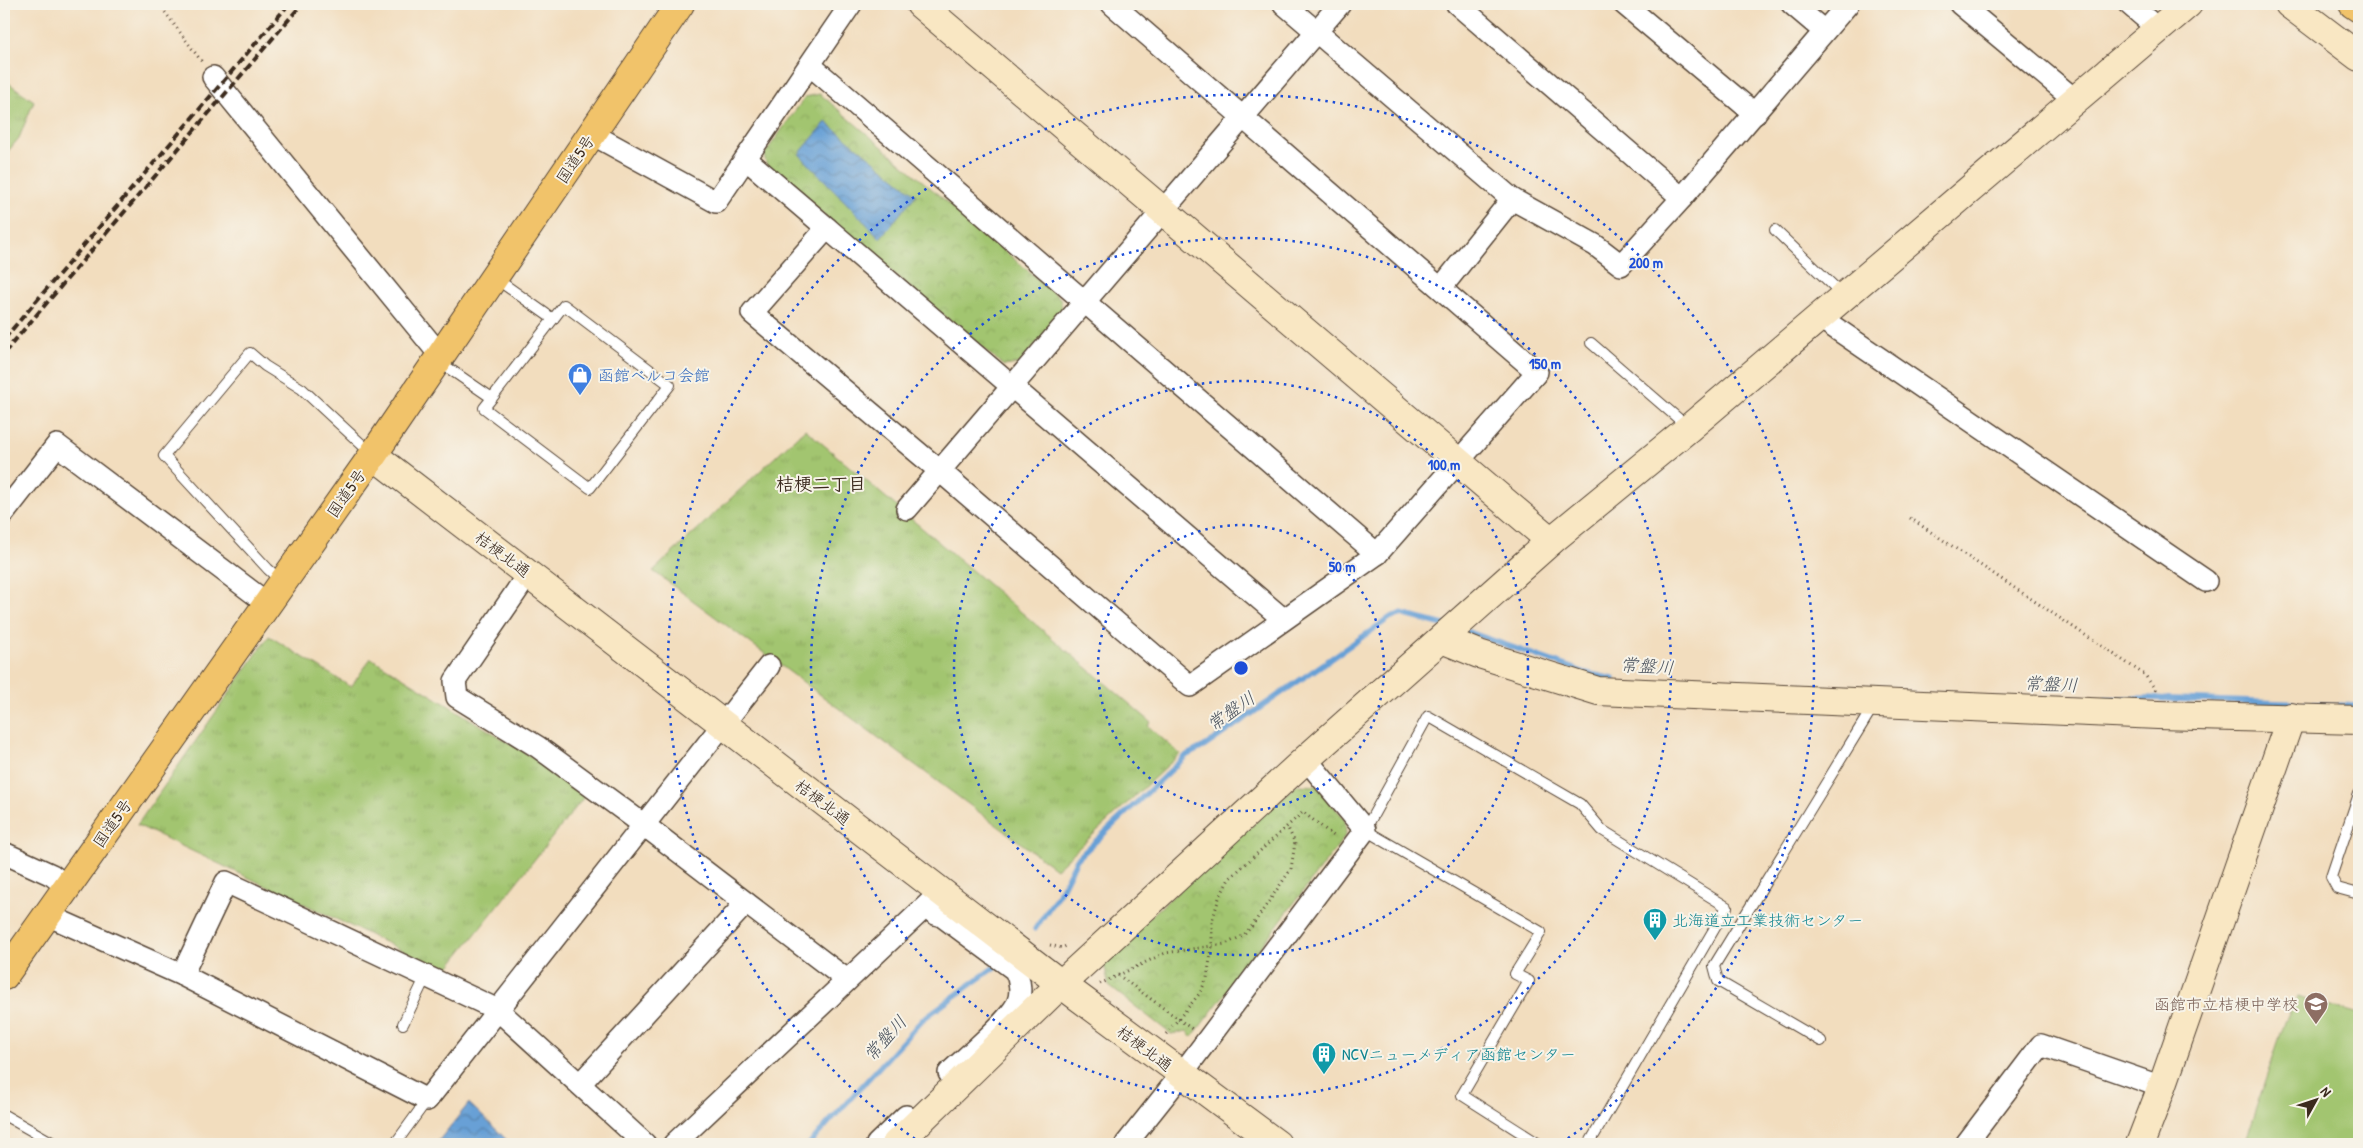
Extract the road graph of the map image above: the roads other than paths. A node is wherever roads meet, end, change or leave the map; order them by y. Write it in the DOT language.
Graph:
graph roads {
  1 [pos="680,4"];
  2 [pos="851,4"];
  3 [pos="920,4"];
  4 [pos="1112,4"];
  5 [pos="1284,4"];
  6 [pos="1340,4"];
  7 [pos="1458,4"];
  8 [pos="1624,4"];
  9 [pos="1792,4"];
  10 [pos="1848,4"];
  11 [pos="1960,4"];
  12 [pos="2129,4"];
  13 [pos="2188,4"];
  14 [pos="2289,4"];
  15 [pos="2353,4"];
  16 [pos="2359,8"];
  17 [pos="2158,29"];
  18 [pos="1824,31"];
  19 [pos="1317,32"];
  20 [pos="2359,57"];
  21 [pos="810,65"];
  22 [pos="213,77"];
  23 [pos="2074,98"];
  24 [pos="1755,114"];
  25 [pos="1243,116"];
  26 [pos="592,134"];
  27 [pos="746,159"];
  28 [pos="1682,198"];
  29 [pos="1512,199"];
  30 [pos="1162,211"];
  31 [pos="827,228"];
  32 [pos="1775,230"];
  33 [pos="494,277"];
  34 [pos="1441,288"];
  35 [pos="1844,296"];
  36 [pos="1085,302"];
  37 [pos="1819,317"];
  38 [pos="553,319"];
  39 [pos="1591,343"];
  40 [pos="439,358"];
  41 [pos="1012,386"];
  42 [pos="492,398"];
  43 [pos="1688,428"];
  44 [pos="373,455"];
  45 [pos="1457,462"];
  46 [pos="940,471"];
  47 [pos="907,509"];
  48 [pos="4,513"];
  49 [pos="1551,541"];
  50 [pos="1378,554"];
  51 [pos="529,573"];
  52 [pos="2206,581"];
  53 [pos="275,593"];
  54 [pos="1283,619"];
  55 [pos="1452,630"];
  56 [pos="769,666"];
  57 [pos="1876,702"];
  58 [pos="2291,717"];
  59 [pos="2359,720"];
  60 [pos="723,725"];
  61 [pos="1306,759"];
  62 [pos="2359,794"];
  63 [pos="644,825"];
  64 [pos="1365,830"];
  65 [pos="4,853"];
  66 [pos="67,887"];
  67 [pos="2359,894"];
  68 [pos="746,903"];
  69 [pos="938,903"];
  70 [pos="47,915"];
  71 [pos="182,975"];
  72 [pos="4,976"];
  73 [pos="426,976"];
  74 [pos="847,980"];
  75 [pos="1061,984"];
  76 [pos="498,1010"];
  77 [pos="403,1024"];
  78 [pos="1821,1041"];
  79 [pos="1181,1075"];
  80 [pos="580,1084"];
  81 [pos="2162,1087"];
  82 [pos="427,1100"];
  83 [pos="4,1115"];
  84 [pos="55,1144"];
  85 [pos="395,1144"];
  86 [pos="645,1144"];
  87 [pos="674,1144"];
  88 [pos="876,1144"];
  89 [pos="896,1144"];
  90 [pos="1126,1144"];
  91 [pos="1277,1144"];
  92 [pos="1539,1144"];
  93 [pos="1589,1144"];
  94 [pos="1966,1144"];
  95 [pos="2140,1144"];
  1 -- 26 [label="highway, 国道5号"];
  2 -- 21 [label="street"];
  3 -- 30 [label="street"];
  4 -- 25 [label="street"];
  5 -- 19 [label="street"];
  6 -- 19 [label="street"];
  7 -- 28 [label="street"];
  8 -- 24 [label="street"];
  9 -- 18 [label="street"];
  10 -- 18 [label="street"];
  11 -- 23 [label="street"];
  12 -- 17 [label="street"];
  13 -- 17 [label="street"];
  14 -- 20 [label="street"];
  15 -- 16 [label="highway"];
  17 -- 23 [label="street"];
  18 -- 24 [label="street"];
  19 -- 25 [label="street"];
  19 -- 29 [label="street"];
  21 -- 27 [label="street"];
  21 -- 36 [label="street"];
  22 -- 40 [label="street"];
  23 -- 35 [label="street"];
  24 -- 28 [label="street"];
  25 -- 30 [label="street"];
  25 -- 34 [label="street"];
  26 -- 27 [label="street"];
  26 -- 33 [label="highway, 国道5号"];
  27 -- 31 [label="street"];
  28 -- 29 [label="street"];
  29 -- 34 [label="street"];
  30 -- 36 [label="street"];
  30 -- 45 [label="street"];
  31 -- 41 [label="street"];
  31 -- 46 [label="street"];
  32 -- 35 [label="lane"];
  33 -- 38 [label="lane"];
  33 -- 40 [label="highway, 国道5号"];
  34 -- 45 [label="street"];
  35 -- 37 [label="street"];
  36 -- 41 [label="street"];
  36 -- 50 [label="street"];
  37 -- 43 [label="street"];
  37 -- 52 [label="street"];
  38 -- 42 [label="lane"];
  38 -- 42 [label="lane"];
  39 -- 43 [label="lane"];
  40 -- 42 [label="lane"];
  40 -- 44 [label="highway, 国道5号"];
  41 -- 46 [label="street"];
  41 -- 54 [label="street"];
  43 -- 49 [label="street"];
  44 -- 51 [label="street, 桔梗北通"];
  44 -- 53 [label="highway, 国道5号"];
  44 -- 53 [label="lane"];
  45 -- 49 [label="street"];
  45 -- 50 [label="street"];
  46 -- 47 [label="street"];
  46 -- 54 [label="street"];
  48 -- 53 [label="street"];
  49 -- 55 [label="street"];
  50 -- 54 [label="street"];
  51 -- 60 [label="street, 桔梗北通"];
  51 -- 63 [label="street"];
  53 -- 66 [label="highway, 国道5号"];
  55 -- 57 [label="street"];
  55 -- 61 [label="street"];
  56 -- 60 [label="street"];
  57 -- 58 [label="street"];
  57 -- 78 [label="lane"];
  58 -- 59 [label="street"];
  58 -- 81 [label="street"];
  60 -- 63 [label="street"];
  60 -- 69 [label="street, 桔梗北通"];
  61 -- 64 [label="street"];
  61 -- 75 [label="street"];
  62 -- 67 [label="lane"];
  63 -- 68 [label="street"];
  63 -- 76 [label="street"];
  64 -- 79 [label="street"];
  64 -- 92 [label="lane"];
  64 -- 93 [label="lane"];
  65 -- 66 [label="street"];
  66 -- 70 [label="highway, 国道5号"];
  68 -- 74 [label="street"];
  68 -- 80 [label="street"];
  69 -- 74 [label="street"];
  69 -- 75 [label="street, 桔梗北通"];
  69 -- 88 [label="street"];
  70 -- 71 [label="street"];
  70 -- 72 [label="highway, 国道5号"];
  71 -- 73 [label="street"];
  71 -- 82 [label="street"];
  73 -- 76 [label="street"];
  73 -- 77 [label="lane"];
  74 -- 87 [label="street"];
  75 -- 79 [label="street, 桔梗北通"];
  75 -- 89 [label="street"];
  76 -- 80 [label="street"];
  76 -- 82 [label="street"];
  79 -- 90 [label="street"];
  79 -- 91 [label="street, 桔梗北通"];
  80 -- 86 [label="street"];
  81 -- 94 [label="street"];
  81 -- 95 [label="street"];
  82 -- 85 [label="lane"];
  83 -- 84 [label="lane"];
}
